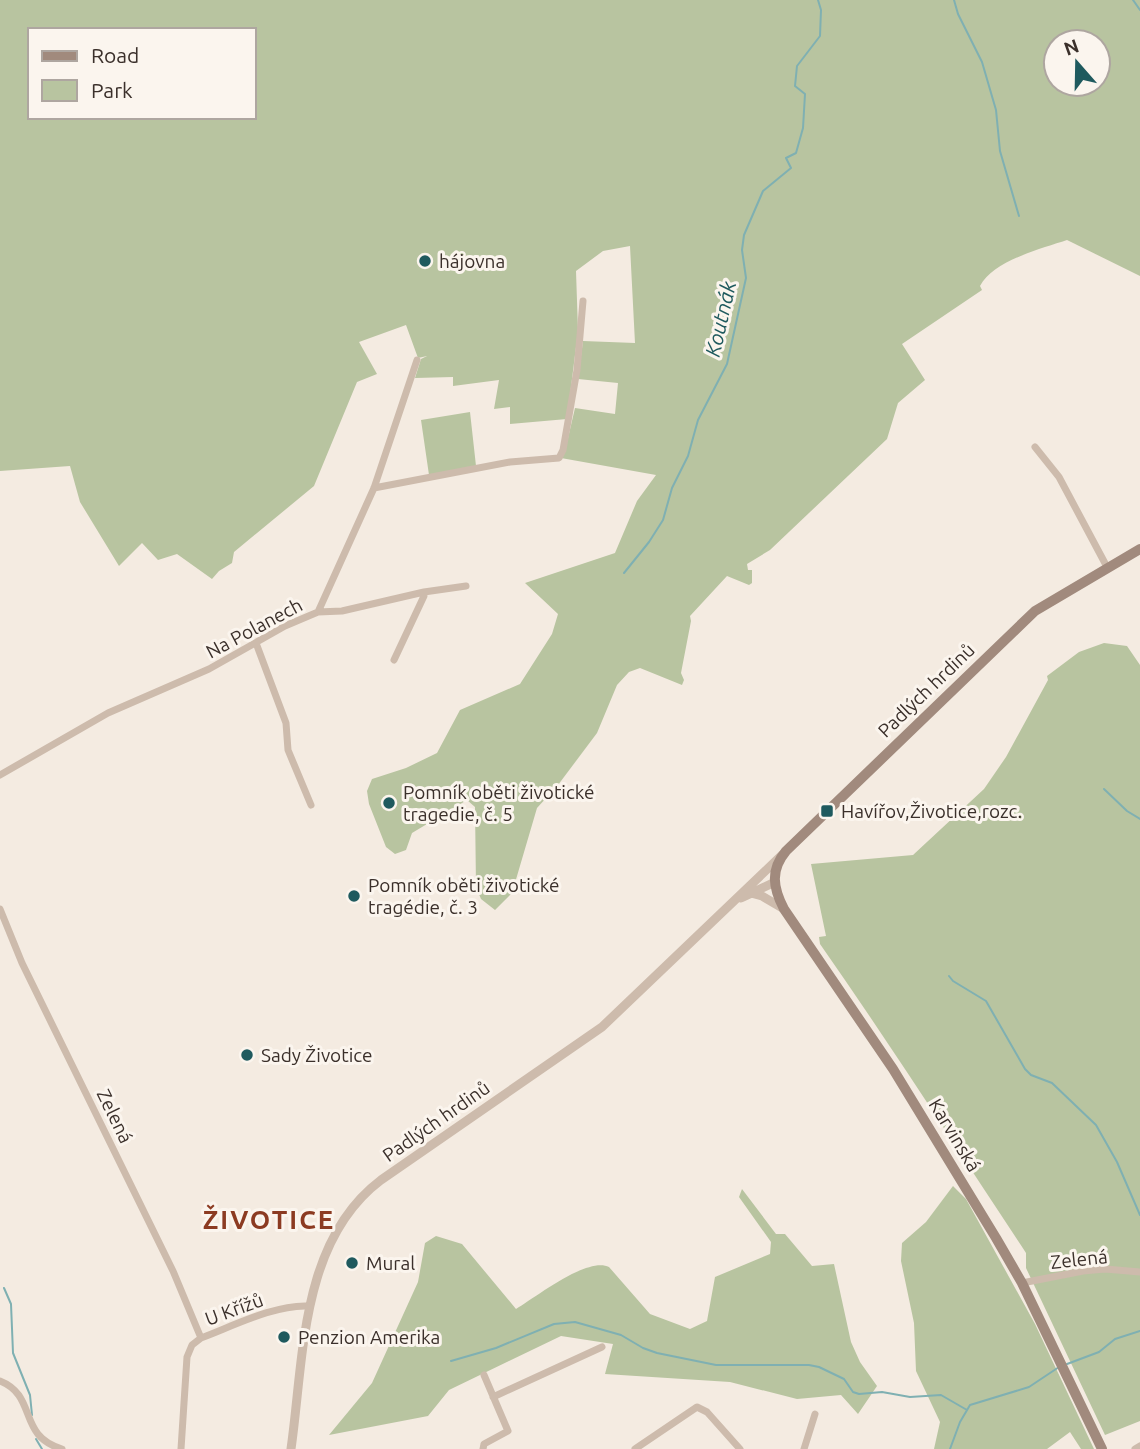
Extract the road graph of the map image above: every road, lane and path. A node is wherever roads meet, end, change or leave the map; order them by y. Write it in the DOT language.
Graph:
graph roads {
  1 [pos="583,301"];
  2 [pos="417,359"];
  3 [pos="1035,447"];
  4 [pos="374,488"];
  5 [pos="1140,548"];
  6 [pos="1107,567"];
  7 [pos="466,586"];
  8 [pos="424,592"];
  9 [pos="317,612"];
  10 [pos="256,643"];
  11 [pos="394,660"];
  12 [pos="0,775"];
  13 [pos="311,805"];
  14 [pos="786,851"];
  15 [pos="755,880"];
  16 [pos="775,882"];
  17 [pos="751,893"];
  18 [pos="733,902"];
  19 [pos="0,909"];
  20 [pos="783,909"];
  21 [pos="1140,1272"];
  22 [pos="1022,1283"];
  23 [pos="309,1306"];
  24 [pos="201,1338"];
  25 [pos="602,1347"];
  26 [pos="484,1375"];
  27 [pos="0,1381"];
  28 [pos="493,1396"];
  29 [pos="815,1414"];
  30 [pos="1140,1446"];
  31 [pos="62,1449"];
  32 [pos="181,1449"];
  33 [pos="291,1449"];
  34 [pos="483,1449"];
  35 [pos="635,1449"];
  36 [pos="740,1449"];
  37 [pos="804,1449"];
  38 [pos="1102,1449"];
  39 [pos="1135,1449"];
  1 -- 4 [label="street"];
  2 -- 4 [label="street, Na Polanech"];
  3 -- 6 [label="street"];
  4 -- 9 [label="street, Na Polanech"];
  5 -- 6 [label="main road, Padlých hrdinů"];
  6 -- 14 [label="main road, Padlých hrdinů"];
  7 -- 8 [label="street"];
  8 -- 9 [label="street"];
  8 -- 11 [label="street"];
  9 -- 10 [label="street, Na Polanech"];
  10 -- 12 [label="street, Na Polanech"];
  10 -- 13 [label="street"];
  14 -- 15 [label="street, Padlých hrdinů"];
  14 -- 16 [label="main road"];
  15 -- 16 [label="street"];
  15 -- 18 [label="street, Padlých hrdinů"];
  16 -- 17 [label="street, Padlých hrdinů"];
  16 -- 20 [label="main road, Karvinská"];
  17 -- 18 [label="street, Padlých hrdinů"];
  17 -- 20 [label="street"];
  18 -- 23 [label="street, Padlých hrdinů"];
  19 -- 24 [label="street, Zelená"];
  20 -- 22 [label="main road, Karvinská"];
  21 -- 22 [label="street, Zelená"];
  22 -- 38 [label="main road, Karvinská"];
  23 -- 24 [label="street, U Křížů"];
  23 -- 33 [label="street, Padlých hrdinů"];
  24 -- 32 [label="street, U Křížů"];
  25 -- 28 [label="street"];
  26 -- 28 [label="street"];
  27 -- 31 [label="street"];
  28 -- 34 [label="street"];
  29 -- 37 [label="street"];
  30 -- 39 [label="street"];
  35 -- 36 [label="street"];
}
